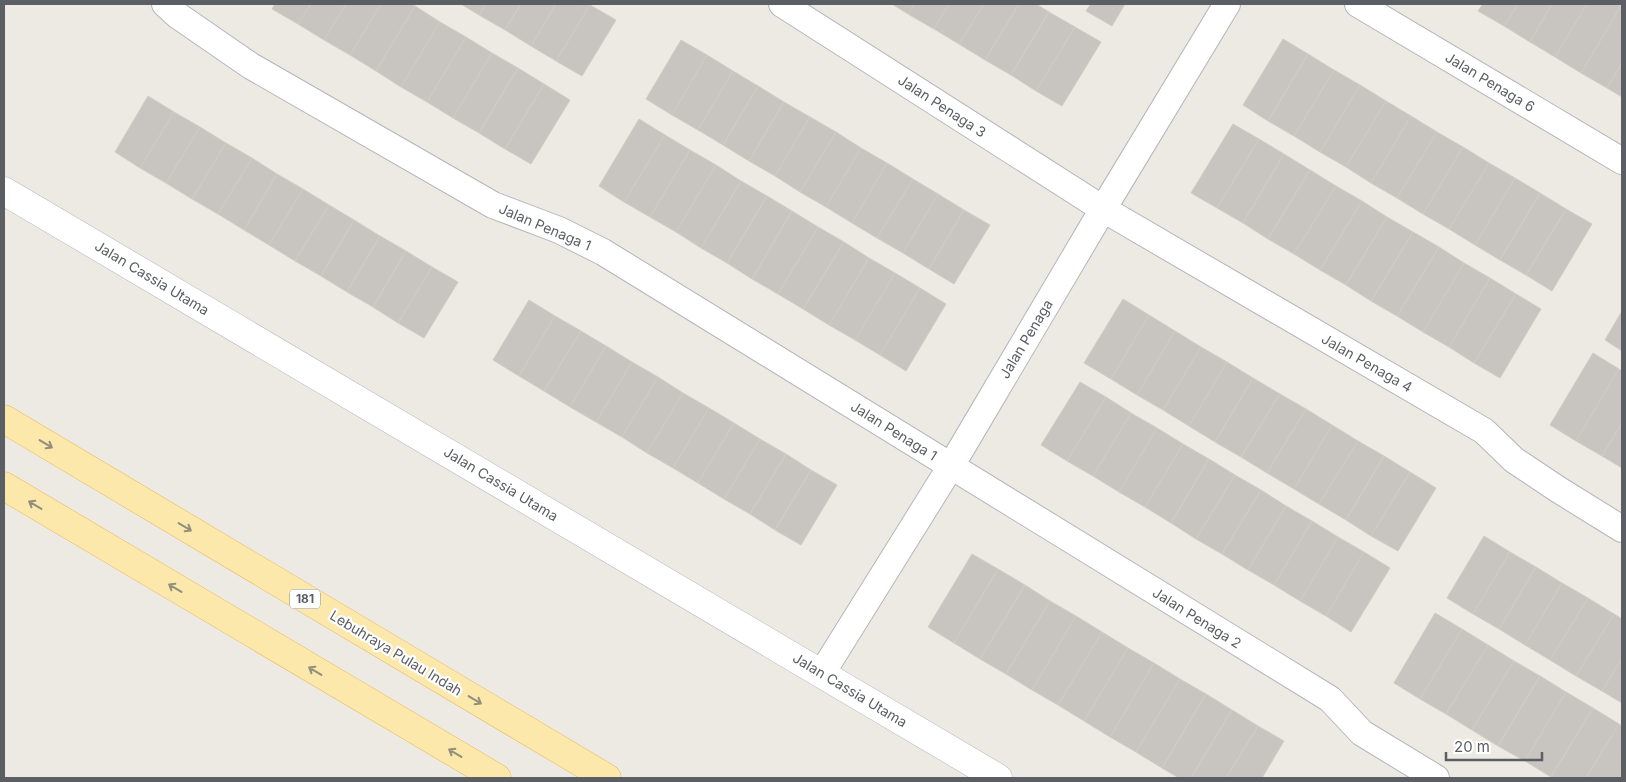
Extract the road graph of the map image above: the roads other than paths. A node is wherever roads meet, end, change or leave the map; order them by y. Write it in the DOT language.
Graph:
graph roads {
  1 [pos="166,4"];
  2 [pos="782,4"];
  3 [pos="1227,4"];
  4 [pos="1358,4"];
  5 [pos="1622,161"];
  6 [pos="4,191"];
  7 [pos="1103,208"];
  8 [pos="4,419"];
  9 [pos="950,466"];
  10 [pos="4,486"];
  11 [pos="1622,529"];
  12 [pos="822,673"];
  13 [pos="497,778"];
  14 [pos="607,778"];
  15 [pos="998,778"];
  16 [pos="1436,778"];
  1 -- 9 [label="street, Jalan Penaga 1"];
  2 -- 7 [label="street, Jalan Penaga 3"];
  3 -- 7 [label="street, Jalan Penaga"];
  4 -- 5 [label="street, Jalan Penaga 6"];
  6 -- 12 [label="street, Jalan Cassia Utama"];
  7 -- 9 [label="street, Jalan Penaga"];
  7 -- 11 [label="street, Jalan Penaga 4"];
  8 -- 14 [label="main road, Lebuhraya Pulau Indah / 181, one-way"];
  9 -- 12 [label="street, Jalan Penaga"];
  9 -- 16 [label="street, Jalan Penaga 2"];
  13 -- 10 [label="main road, one-way"];
  12 -- 15 [label="street, Jalan Cassia Utama"];
}
